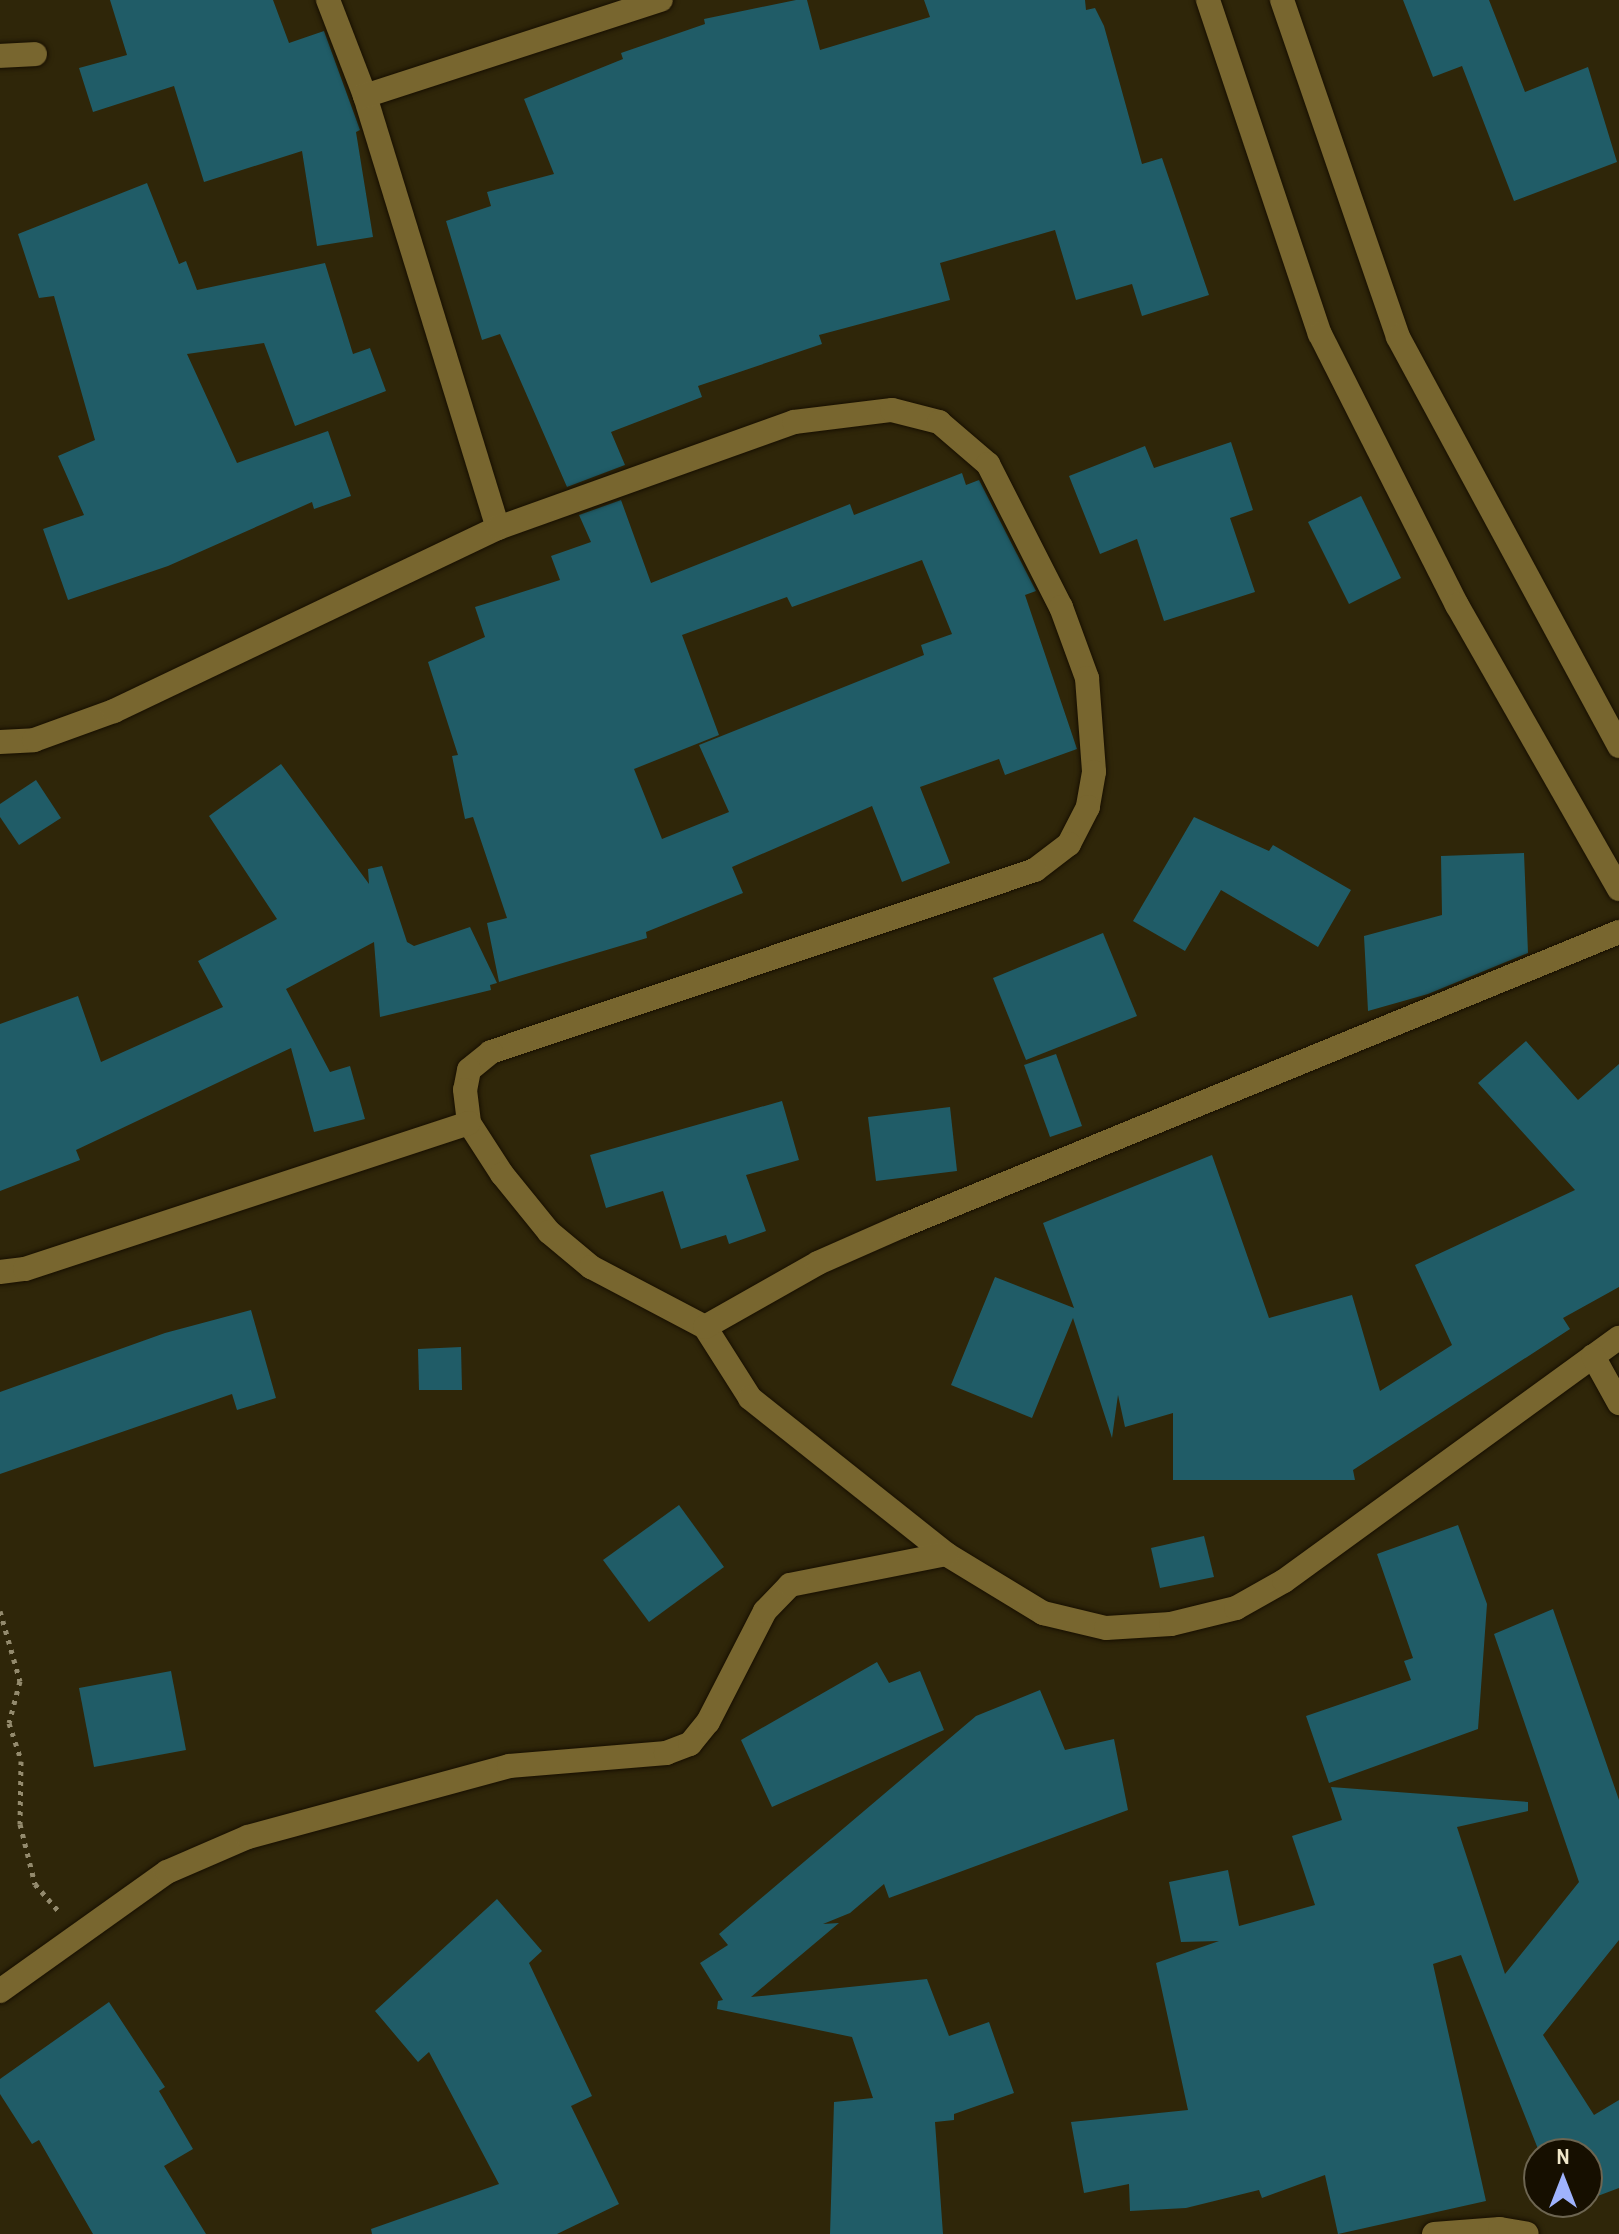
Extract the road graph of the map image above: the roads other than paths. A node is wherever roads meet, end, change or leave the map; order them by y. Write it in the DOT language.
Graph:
graph roads {
  1 [pos="328,0"];
  2 [pos="661,0"];
  3 [pos="1208,0"];
  4 [pos="1282,0"];
  5 [pos="35,54"];
  6 [pos="0,56"];
  7 [pos="365,96"];
  8 [pos="498,528"];
  9 [pos="0,742"];
  10 [pos="1619,746"];
  11 [pos="1619,889"];
  12 [pos="1619,932"];
  13 [pos="469,1123"];
  14 [pos="0,1272"];
  15 [pos="705,1327"];
  16 [pos="1619,1338"];
  17 [pos="1593,1356"];
  18 [pos="1619,1403"];
  19 [pos="946,1554"];
  20 [pos="0,1991"];
  21 [pos="1434,2234"];
  22 [pos="1527,2234"];
  1 -- 7 [label="street"];
  2 -- 7 [label="street"];
  3 -- 11 [label="street"];
  4 -- 10 [label="street"];
  5 -- 6 [label="street"];
  7 -- 8 [label="street"];
  8 -- 9 [label="street"];
  8 -- 13 [label="street"];
  12 -- 15 [label="street"];
  13 -- 14 [label="street"];
  13 -- 15 [label="street"];
  15 -- 19 [label="street"];
  16 -- 17 [label="street"];
  17 -- 18 [label="street"];
  17 -- 19 [label="street"];
  19 -- 20 [label="street"];
  21 -- 22 [label="street"];
}
